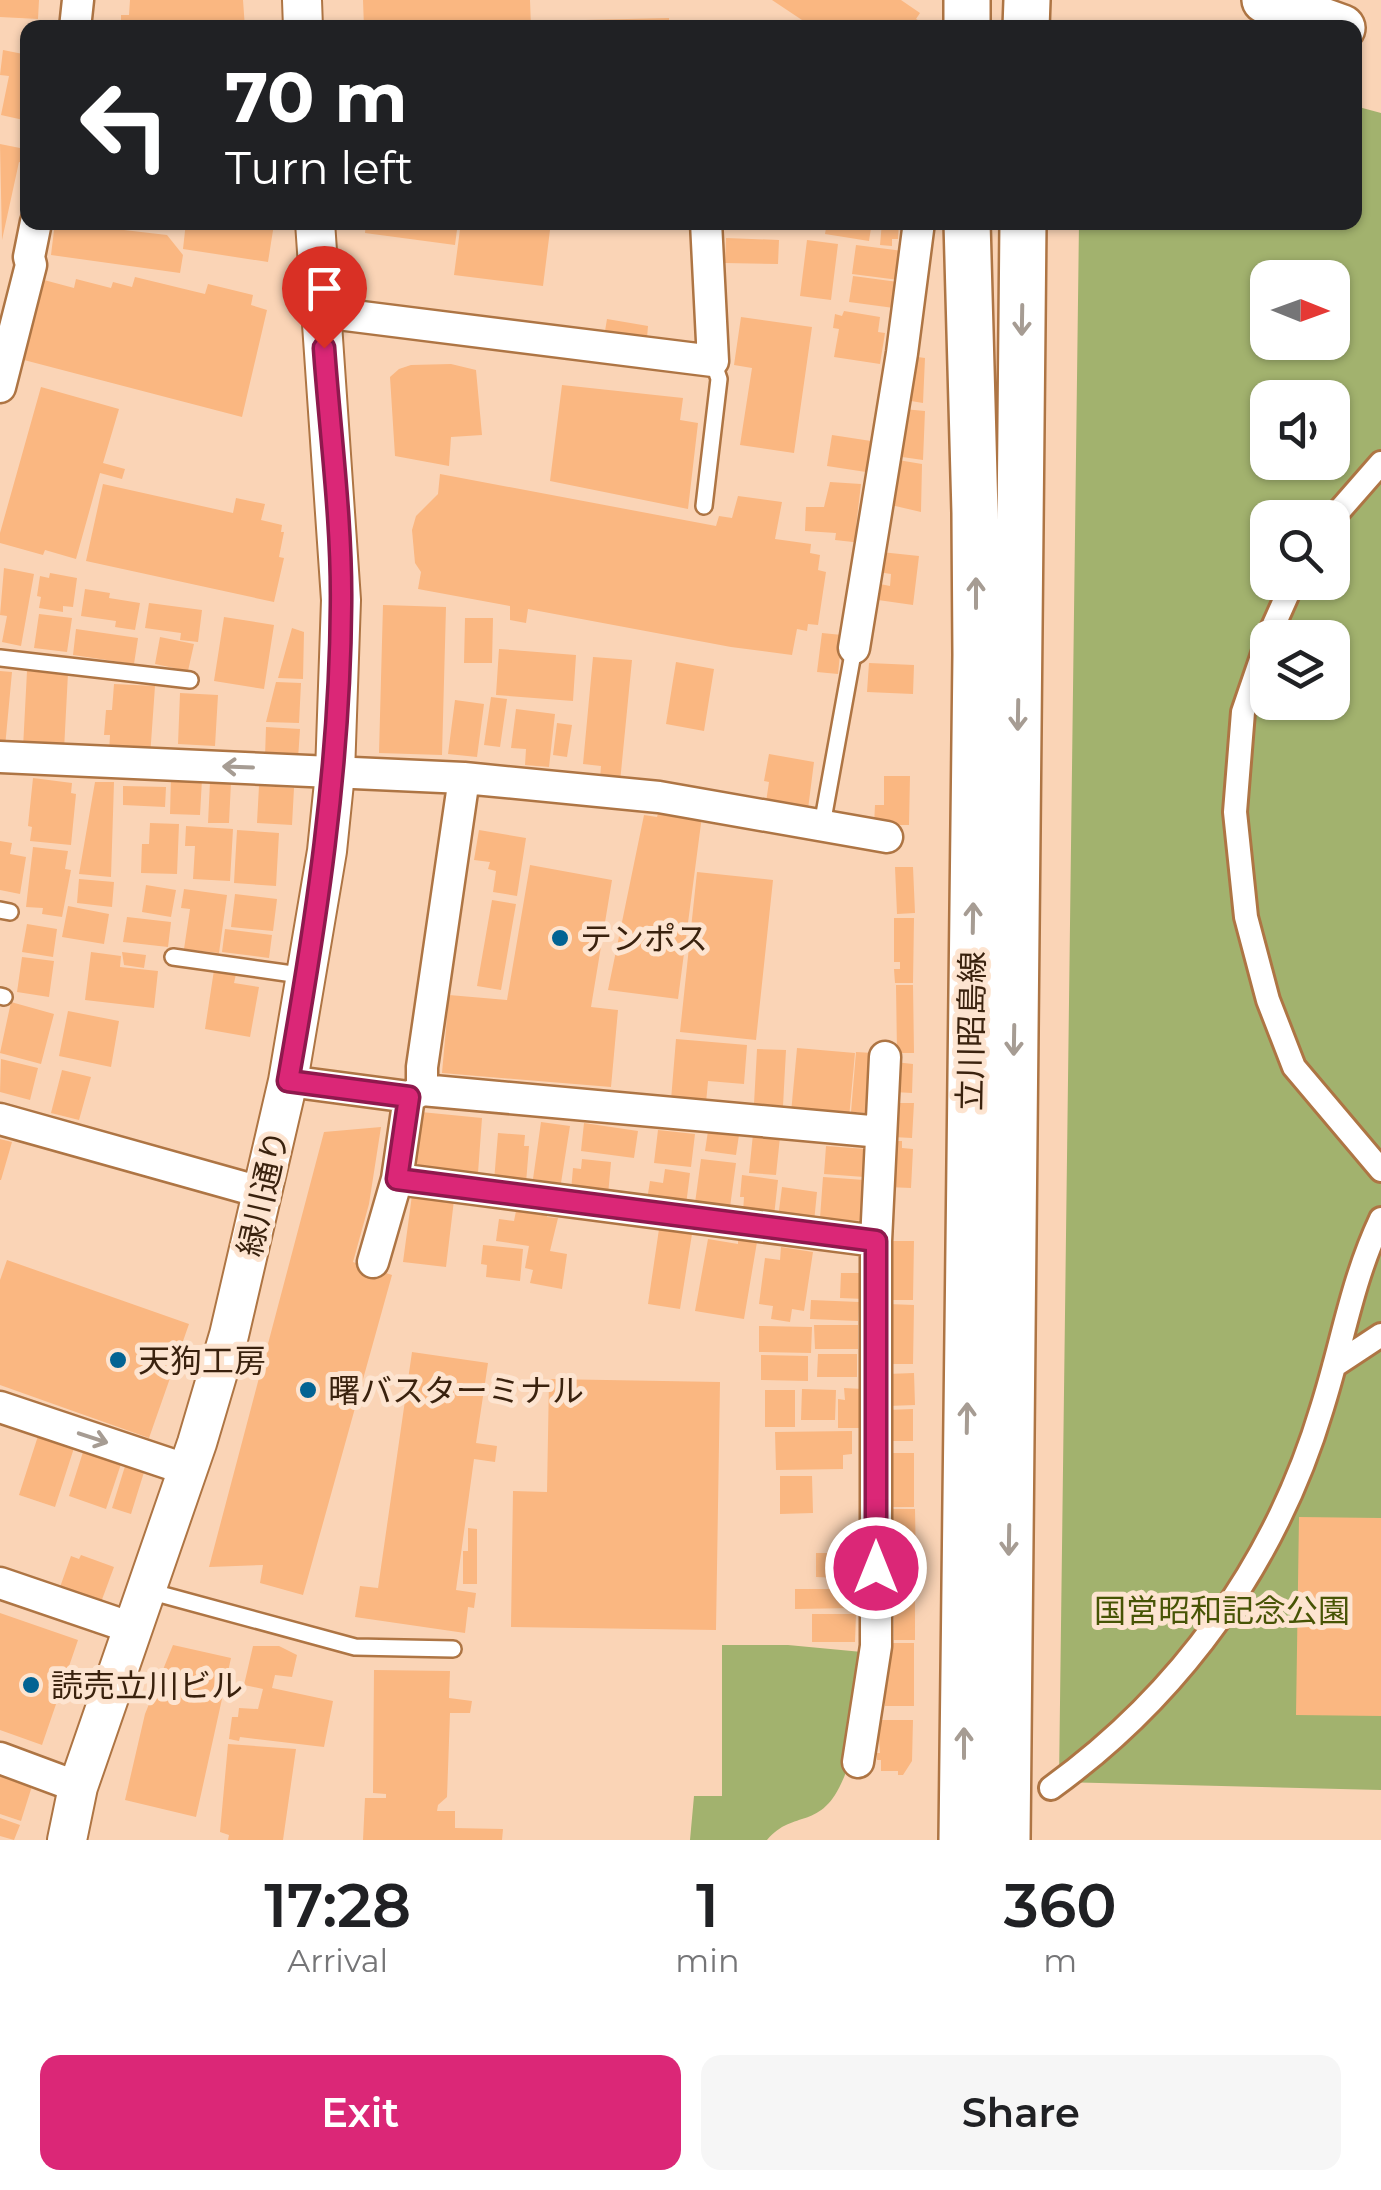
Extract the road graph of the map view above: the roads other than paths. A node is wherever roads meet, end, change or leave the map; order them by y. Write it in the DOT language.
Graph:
graph roads {
  1 [pos="1265,0"];
  2 [pos="1320,20"];
  3 [pos="34,230"];
  4 [pos="317,230"];
  5 [pos="706,230"];
  6 [pos="918,230"];
  7 [pos="967,230"];
  8 [pos="1023,230"];
  9 [pos="322,312"];
  10 [pos="713,361"];
  11 [pos="0,387"];
  12 [pos="1381,463"];
  13 [pos="1349,500"];
  14 [pos="704,506"];
  15 [pos="854,648"];
  16 [pos="0,658"];
  17 [pos="190,680"];
  18 [pos="1250,691"];
  19 [pos="0,756"];
  20 [pos="335,773"];
  21 [pos="464,778"];
  22 [pos="822,825"];
  23 [pos="888,837"];
  24 [pos="173,957"];
  25 [pos="307,976"];
  26 [pos="885,1058"];
  27 [pos="288,1081"];
  28 [pos="415,1094"];
  29 [pos="0,1119"];
  30 [pos="880,1132"];
  31 [pos="1381,1170"];
  32 [pos="397,1179"];
  33 [pos="264,1193"];
  34 [pos="1381,1218"];
  35 [pos="876,1241"];
  36 [pos="373,1262"];
  37 [pos="1381,1335"];
  38 [pos="1334,1366"];
  39 [pos="0,1407"];
  40 [pos="188,1470"];
  41 [pos="0,1583"];
  42 [pos="145,1590"];
  43 [pos="132,1628"];
  44 [pos="453,1649"];
  45 [pos="0,1758"];
  46 [pos="858,1762"];
  47 [pos="78,1787"];
  48 [pos="1052,1788"];
  49 [pos="67,1840"];
  50 [pos="962,1840"];
  51 [pos="1006,1840"];
  1 -- 2 [label="main road"];
  3 -- 11 [label="street"];
  4 -- 9 [label="street, 緑川通り"];
  5 -- 10 [label="street"];
  6 -- 15 [label="street"];
  50 -- 7 [label="main road, 立川昭島線, one-way"];
  8 -- 51 [label="main road, 立川昭島線, one-way"];
  9 -- 10 [label="street"];
  9 -- 20 [label="street, 緑川通り"];
  10 -- 14 [label="lane"];
  12 -- 13 [label="street"];
  15 -- 22 [label="lane"];
  16 -- 17 [label="lane"];
  18 -- 31 [label="street"];
  20 -- 19 [label="street, one-way"];
  20 -- 21 [label="street"];
  20 -- 25 [label="street, 緑川通り"];
  21 -- 22 [label="street"];
  21 -- 28 [label="street"];
  22 -- 23 [label="street"];
  24 -- 25 [label="lane"];
  25 -- 27 [label="street, 緑川通り"];
  26 -- 30 [label="street"];
  27 -- 28 [label="street"];
  27 -- 33 [label="street, 緑川通り"];
  28 -- 30 [label="street"];
  28 -- 32 [label="street"];
  29 -- 33 [label="street"];
  30 -- 35 [label="street"];
  32 -- 35 [label="street"];
  32 -- 36 [label="street"];
  33 -- 40 [label="street, 緑川通り"];
  34 -- 38 [label="street"];
  35 -- 46 [label="street"];
  37 -- 38 [label="street"];
  38 -- 48 [label="street"];
  39 -- 40 [label="street, one-way"];
  40 -- 42 [label="street, 緑川通り"];
  41 -- 43 [label="street"];
  42 -- 43 [label="street, 緑川通り"];
  42 -- 44 [label="lane"];
  43 -- 47 [label="street, 緑川通り"];
  45 -- 47 [label="street"];
  47 -- 49 [label="street, 緑川通り"];
}
